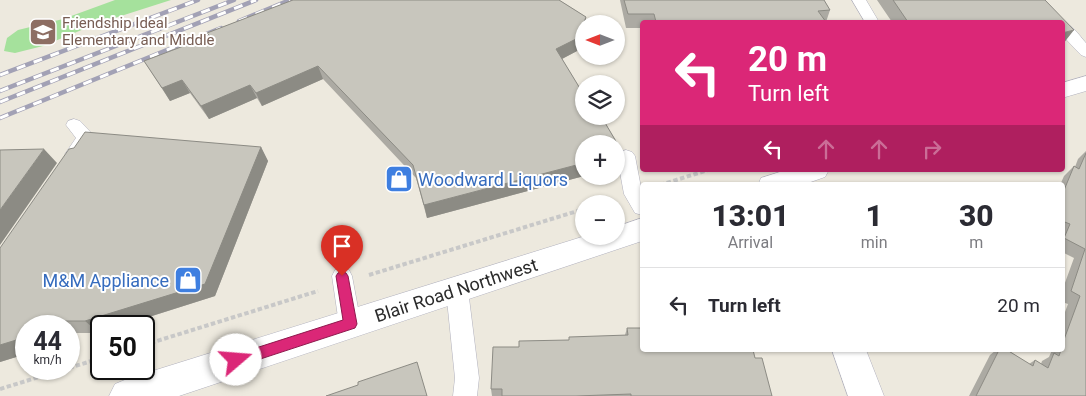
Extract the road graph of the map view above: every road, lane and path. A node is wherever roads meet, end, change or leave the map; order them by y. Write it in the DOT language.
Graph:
graph roads {
  1 [pos="859,0"];
  2 [pos="871,20"];
  3 [pos="1065,29"];
  4 [pos="1086,52"];
  5 [pos="1086,83"];
  6 [pos="1065,91"];
  7 [pos="74,124"];
  8 [pos="626,156"];
  9 [pos="64,170"];
  10 [pos="702,172"];
  11 [pos="811,172"];
  12 [pos="670,182"];
  13 [pos="786,182"];
  14 [pos="640,205"];
  15 [pos="640,231"];
  16 [pos="342,276"];
  17 [pos="457,290"];
  18 [pos="350,324"];
  19 [pos="851,352"];
  20 [pos="29,380"];
  21 [pos="0,389"];
  22 [pos="127,396"];
  23 [pos="465,396"];
  24 [pos="866,396"];
  1 -- 2 [label="lane"];
  3 -- 4 [label="lane"];
  5 -- 6 [label="main road"];
  7 -- 9 [label="lane"];
  8 -- 14 [label="lane"];
  10 -- 12 [label="path"];
  11 -- 13 [label="main road"];
  15 -- 17 [label="main road, Blair Road Northwest"];
  16 -- 18 [label="lane"];
  17 -- 18 [label="main road, Blair Road Northwest"];
  17 -- 23 [label="lane"];
  18 -- 22 [label="main road, Blair Road Northwest"];
  19 -- 24 [label="main road"];
  20 -- 21 [label="path"];
}
